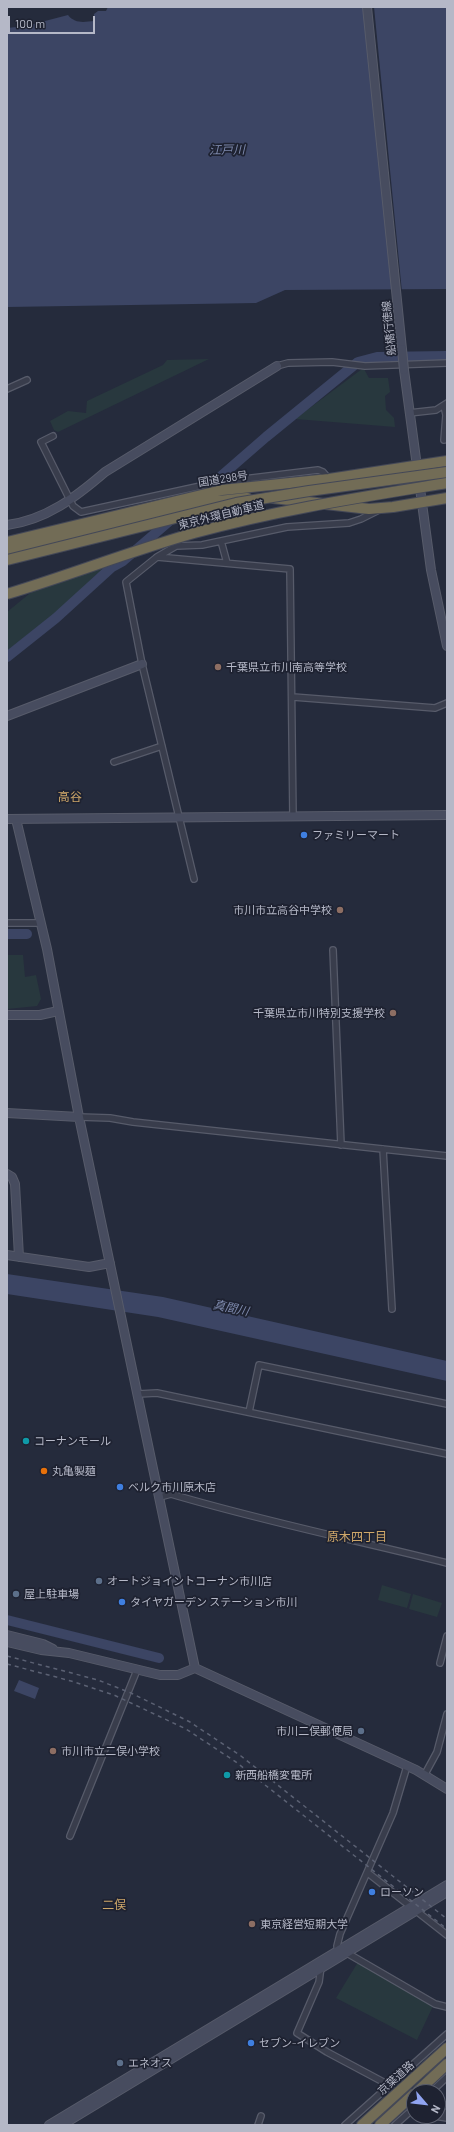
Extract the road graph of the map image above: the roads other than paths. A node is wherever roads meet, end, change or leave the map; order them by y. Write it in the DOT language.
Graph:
graph roads {
  1 [pos="367,7"];
  2 [pos="447,363"];
  3 [pos="277,366"];
  4 [pos="27,380"];
  5 [pos="7,389"];
  6 [pos="446,404"];
  7 [pos="409,414"];
  8 [pos="53,436"];
  9 [pos="444,440"];
  10 [pos="446,461"];
  11 [pos="416,466"];
  12 [pos="447,472"];
  13 [pos="329,479"];
  14 [pos="447,483"];
  15 [pos="447,498"];
  16 [pos="70,500"];
  17 [pos="421,503"];
  18 [pos="382,508"];
  19 [pos="7,525"];
  20 [pos="7,541"];
  21 [pos="221,541"];
  22 [pos="7,550"];
  23 [pos="157,556"];
  24 [pos="7,560"];
  25 [pos="227,563"];
  26 [pos="7,594"];
  27 [pos="447,646"];
  28 [pos="142,664"];
  29 [pos="293,698"];
  30 [pos="447,704"];
  31 [pos="7,716"];
  32 [pos="162,746"];
  33 [pos="114,762"];
  34 [pos="447,815"];
  35 [pos="293,817"];
  36 [pos="180,818"];
  37 [pos="7,819"];
  38 [pos="16,819"];
  39 [pos="194,879"];
  40 [pos="7,923"];
  41 [pos="40,923"];
  42 [pos="333,950"];
  43 [pos="58,1011"];
  44 [pos="7,1015"];
  45 [pos="7,1112"];
  46 [pos="79,1117"];
  47 [pos="341,1145"];
  48 [pos="383,1149"];
  49 [pos="447,1156"];
  50 [pos="7,1174"];
  51 [pos="7,1255"];
  52 [pos="19,1257"];
  53 [pos="110,1263"];
  54 [pos="392,1309"];
  55 [pos="138,1394"];
  56 [pos="447,1404"];
  57 [pos="249,1412"];
  58 [pos="447,1454"];
  59 [pos="160,1497"];
  60 [pos="447,1563"];
  61 [pos="7,1635"];
  62 [pos="447,1636"];
  63 [pos="7,1642"];
  64 [pos="60,1651"];
  65 [pos="440,1663"];
  66 [pos="195,1668"];
  67 [pos="137,1670"];
  68 [pos="447,1714"];
  69 [pos="407,1766"];
  70 [pos="425,1774"];
  71 [pos="447,1789"];
  72 [pos="70,1836"];
  73 [pos="368,1873"];
  74 [pos="447,1885"];
  75 [pos="447,1892"];
  76 [pos="414,1909"];
  77 [pos="447,1935"];
  78 [pos="347,1953"];
  79 [pos="338,1955"];
  80 [pos="320,1966"];
  81 [pos="447,2007"];
  82 [pos="447,2034"];
  83 [pos="447,2048"];
  84 [pos="447,2064"];
  85 [pos="447,2077"];
  86 [pos="386,2084"];
  87 [pos="426,2084"];
  88 [pos="440,2084"];
  89 [pos="406,2101"];
  90 [pos="406,2115"];
  91 [pos="261,2116"];
  92 [pos="49,2125"];
  93 [pos="62,2125"];
  94 [pos="258,2125"];
  95 [pos="345,2125"];
  96 [pos="362,2125"];
  97 [pos="380,2125"];
  98 [pos="395,2125"];
  1 -- 7 [label="street, 船橋行徳線, bridge"];
  2 -- 3 [label="street"];
  3 -- 16 [label="street"];
  4 -- 5 [label="street"];
  6 -- 7 [label="street"];
  6 -- 9 [label="street"];
  7 -- 11 [label="street, 船橋行徳線"];
  8 -- 16 [label="street"];
  10 -- 11 [label="highway, 国道298号"];
  11 -- 13 [label="highway, 国道298号"];
  11 -- 17 [label="street, 船橋行徳線"];
  12 -- 24 [label="highway, 東京外環自動車道, bridge"];
  13 -- 16 [label="street"];
  13 -- 20 [label="highway, 国道298号"];
  14 -- 26 [label="highway, 東京外環自動車道, bridge"];
  15 -- 17 [label="highway, 国道298号"];
  16 -- 19 [label="street"];
  17 -- 18 [label="highway, 国道298号"];
  17 -- 27 [label="street, 船橋行徳線"];
  18 -- 21 [label="street"];
  18 -- 22 [label="highway, 国道298号"];
  21 -- 23 [label="street"];
  21 -- 25 [label="street"];
  23 -- 25 [label="street"];
  23 -- 28 [label="street"];
  25 -- 29 [label="street"];
  28 -- 31 [label="street"];
  28 -- 32 [label="street"];
  29 -- 30 [label="street"];
  29 -- 35 [label="street"];
  32 -- 33 [label="street"];
  32 -- 36 [label="street"];
  34 -- 35 [label="street"];
  35 -- 36 [label="street"];
  36 -- 38 [label="street"];
  36 -- 39 [label="street"];
  37 -- 38 [label="street"];
  38 -- 41 [label="street"];
  40 -- 41 [label="street"];
  41 -- 43 [label="street"];
  42 -- 47 [label="street"];
  43 -- 44 [label="street"];
  43 -- 46 [label="street"];
  45 -- 46 [label="street"];
  46 -- 47 [label="street"];
  46 -- 53 [label="street"];
  47 -- 48 [label="street"];
  48 -- 49 [label="street"];
  48 -- 54 [label="street"];
  50 -- 52 [label="street"];
  51 -- 52 [label="street"];
  52 -- 53 [label="street"];
  53 -- 55 [label="street"];
  55 -- 57 [label="street"];
  55 -- 59 [label="street"];
  56 -- 57 [label="street"];
  57 -- 58 [label="street"];
  59 -- 60 [label="street"];
  59 -- 66 [label="street"];
  61 -- 64 [label="street"];
  62 -- 65 [label="street"];
  63 -- 64 [label="street"];
  64 -- 67 [label="street"];
  66 -- 67 [label="street"];
  66 -- 69 [label="street"];
  67 -- 72 [label="street"];
  68 -- 70 [label="street"];
  69 -- 70 [label="street"];
  69 -- 73 [label="street"];
  70 -- 71 [label="street"];
  73 -- 76 [label="street"];
  73 -- 79 [label="street"];
  74 -- 76 [label="street"];
  75 -- 76 [label="street"];
  76 -- 77 [label="street"];
  76 -- 78 [label="street"];
  76 -- 79 [label="street"];
  78 -- 79 [label="street"];
  78 -- 81 [label="street"];
  79 -- 80 [label="street"];
  80 -- 86 [label="street"];
  80 -- 92 [label="street"];
  80 -- 93 [label="street"];
  82 -- 95 [label="street"];
  83 -- 96 [label="highway, 京葉道路"];
  84 -- 87 [label="highway"];
  85 -- 88 [label="street"];
  89 -- 97 [label="highway"];
  90 -- 98 [label="street"];
  91 -- 94 [label="street"];
}
